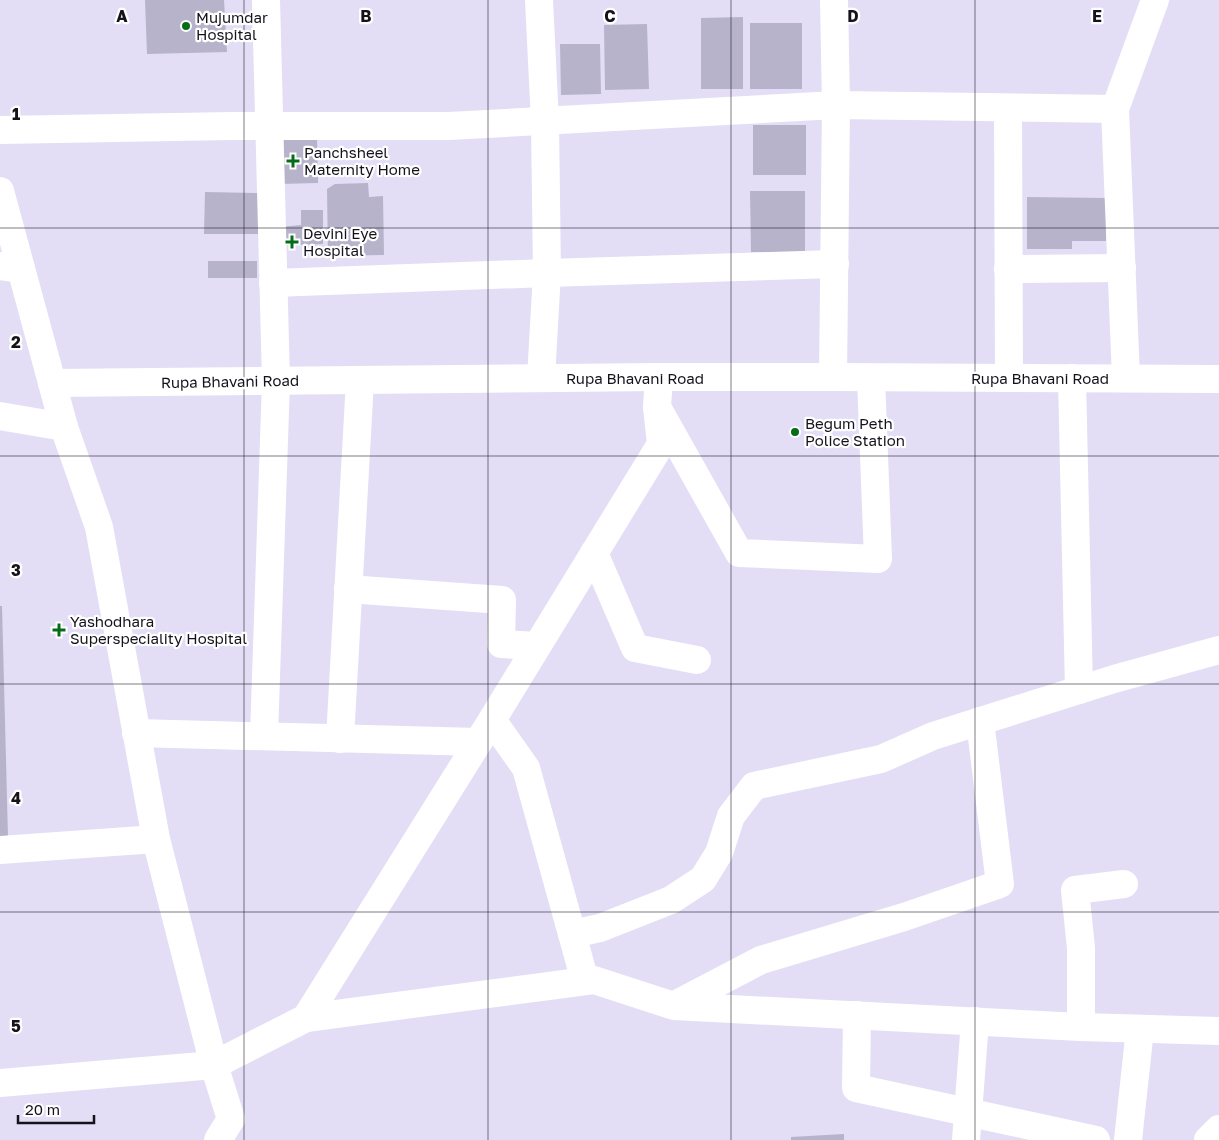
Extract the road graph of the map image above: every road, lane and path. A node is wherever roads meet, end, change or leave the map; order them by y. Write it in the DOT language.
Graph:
graph roads {
  1 [pos="266,0"];
  2 [pos="540,0"];
  3 [pos="834,0"];
  4 [pos="1155,0"];
  5 [pos="836,105"];
  6 [pos="1008,108"];
  7 [pos="1115,110"];
  8 [pos="545,122"];
  9 [pos="269,126"];
  10 [pos="0,130"];
  11 [pos="0,192"];
  12 [pos="835,264"];
  13 [pos="11,268"];
  14 [pos="1008,268"];
  15 [pos="1122,268"];
  16 [pos="547,272"];
  17 [pos="273,283"];
  18 [pos="659,377"];
  19 [pos="833,377"];
  20 [pos="541,378"];
  21 [pos="871,378"];
  22 [pos="1009,378"];
  23 [pos="1072,378"];
  24 [pos="1126,378"];
  25 [pos="1219,379"];
  26 [pos="360,380"];
  27 [pos="276,381"];
  28 [pos="52,383"];
  29 [pos="657,407"];
  30 [pos="0,416"];
  31 [pos="64,427"];
  32 [pos="594,553"];
  33 [pos="348,589"];
  34 [pos="538,646"];
  35 [pos="1219,650"];
  36 [pos="697,660"];
  37 [pos="1079,690"];
  38 [pos="980,722"];
  39 [pos="485,731"];
  40 [pos="136,733"];
  41 [pos="264,736"];
  42 [pos="340,739"];
  43 [pos="156,839"];
  44 [pos="0,850"];
  45 [pos="1124,884"];
  46 [pos="572,934"];
  47 [pos="585,981"];
  48 [pos="674,1006"];
  49 [pos="857,1015"];
  50 [pos="306,1018"];
  51 [pos="975,1021"];
  52 [pos="1082,1027"];
  53 [pos="1140,1028"];
  54 [pos="1219,1031"];
  55 [pos="214,1065"];
  56 [pos="0,1083"];
  57 [pos="968,1112"];
  58 [pos="1219,1129"];
  59 [pos="218,1140"];
  60 [pos="966,1140"];
  61 [pos="1096,1140"];
  62 [pos="1128,1140"];
  63 [pos="1208,1140"];
  1 -- 9 [label="street"];
  2 -- 8 [label="street"];
  3 -- 5 [label="street"];
  4 -- 7 [label="street"];
  5 -- 6 [label="street"];
  5 -- 8 [label="street"];
  5 -- 12 [label="street"];
  6 -- 7 [label="street"];
  6 -- 14 [label="street"];
  7 -- 15 [label="street"];
  8 -- 9 [label="street"];
  8 -- 16 [label="street"];
  9 -- 10 [label="street"];
  9 -- 17 [label="street"];
  11 -- 13 [label="street"];
  12 -- 16 [label="street"];
  12 -- 19 [label="street"];
  13 -- 28 [label="street"];
  14 -- 15 [label="street"];
  14 -- 22 [label="street"];
  15 -- 24 [label="street"];
  16 -- 17 [label="street"];
  16 -- 20 [label="street"];
  17 -- 27 [label="street"];
  18 -- 19 [label="street, Rupa Bhavani Road"];
  18 -- 20 [label="street, Rupa Bhavani Road"];
  18 -- 29 [label="street"];
  19 -- 21 [label="street, Rupa Bhavani Road"];
  20 -- 26 [label="street, Rupa Bhavani Road"];
  21 -- 22 [label="street, Rupa Bhavani Road"];
  21 -- 29 [label="street"];
  22 -- 23 [label="street, Rupa Bhavani Road"];
  23 -- 24 [label="street, Rupa Bhavani Road"];
  23 -- 37 [label="street"];
  24 -- 25 [label="street, Rupa Bhavani Road"];
  26 -- 27 [label="street, Rupa Bhavani Road"];
  26 -- 33 [label="street"];
  27 -- 28 [label="street, Rupa Bhavani Road"];
  27 -- 41 [label="street"];
  28 -- 31 [label="street"];
  29 -- 32 [label="street"];
  30 -- 31 [label="street"];
  31 -- 40 [label="street"];
  32 -- 34 [label="street"];
  32 -- 36 [label="street"];
  33 -- 34 [label="street"];
  33 -- 42 [label="street"];
  34 -- 39 [label="street"];
  35 -- 37 [label="street"];
  37 -- 38 [label="street"];
  38 -- 46 [label="street"];
  38 -- 48 [label="street"];
  39 -- 42 [label="street"];
  39 -- 46 [label="street"];
  39 -- 50 [label="street"];
  40 -- 41 [label="street"];
  40 -- 43 [label="street"];
  41 -- 42 [label="street"];
  43 -- 44 [label="street"];
  43 -- 55 [label="street"];
  45 -- 52 [label="street"];
  46 -- 47 [label="street"];
  47 -- 48 [label="street"];
  47 -- 50 [label="street"];
  48 -- 49 [label="street"];
  49 -- 51 [label="street"];
  49 -- 57 [label="street"];
  50 -- 55 [label="street"];
  51 -- 52 [label="street"];
  51 -- 57 [label="street"];
  52 -- 53 [label="street"];
  53 -- 54 [label="street"];
  53 -- 62 [label="street"];
  55 -- 56 [label="street"];
  55 -- 59 [label="street"];
  57 -- 60 [label="street"];
  57 -- 61 [label="street"];
  58 -- 63 [label="street"];
}
